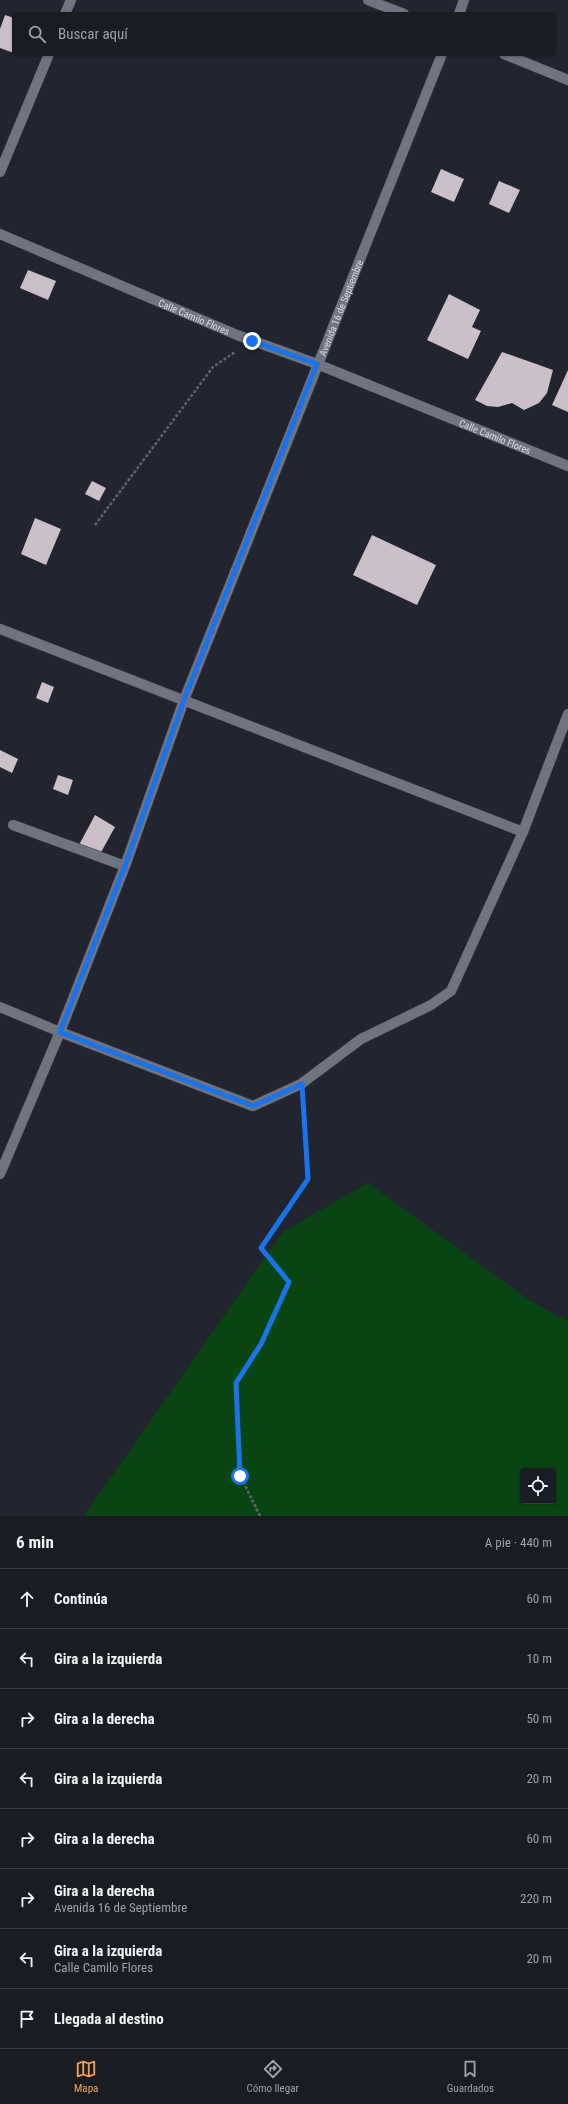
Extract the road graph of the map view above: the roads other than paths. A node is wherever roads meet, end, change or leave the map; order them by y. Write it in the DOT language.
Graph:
graph roads {
  1 [pos="71,0"];
  2 [pos="368,0"];
  3 [pos="464,0"];
  4 [pos="66,12"];
  5 [pos="399,12"];
  6 [pos="460,12"];
  7 [pos="48,56"];
  8 [pos="441,56"];
  9 [pos="509,56"];
  10 [pos="568,80"];
  11 [pos="0,172"];
  12 [pos="0,234"];
  13 [pos="317,364"];
  14 [pos="568,466"];
  15 [pos="0,629"];
  16 [pos="184,700"];
  17 [pos="568,714"];
  18 [pos="13,825"];
  19 [pos="523,832"];
  20 [pos="125,866"];
  21 [pos="0,1007"];
  22 [pos="60,1032"];
  23 [pos="0,1174"];
  1 -- 4 [label="street"];
  2 -- 5 [label="street"];
  3 -- 6 [label="street"];
  7 -- 11 [label="street"];
  8 -- 13 [label="street, Avenida 16 de Septiembre"];
  9 -- 10 [label="street"];
  12 -- 13 [label="street, Calle Camilo Flores"];
  13 -- 14 [label="street, Calle Camilo Flores"];
  13 -- 16 [label="street, Avenida 16 de Septiembre"];
  15 -- 16 [label="street"];
  16 -- 19 [label="street"];
  16 -- 20 [label="street, Avenida 16 de Septiembre"];
  17 -- 19 [label="street"];
  18 -- 20 [label="street"];
  19 -- 22 [label="street"];
  20 -- 22 [label="street, Avenida 16 de Septiembre"];
  21 -- 22 [label="street"];
  22 -- 23 [label="street, Avenida 16 de Septiembre"];
}
